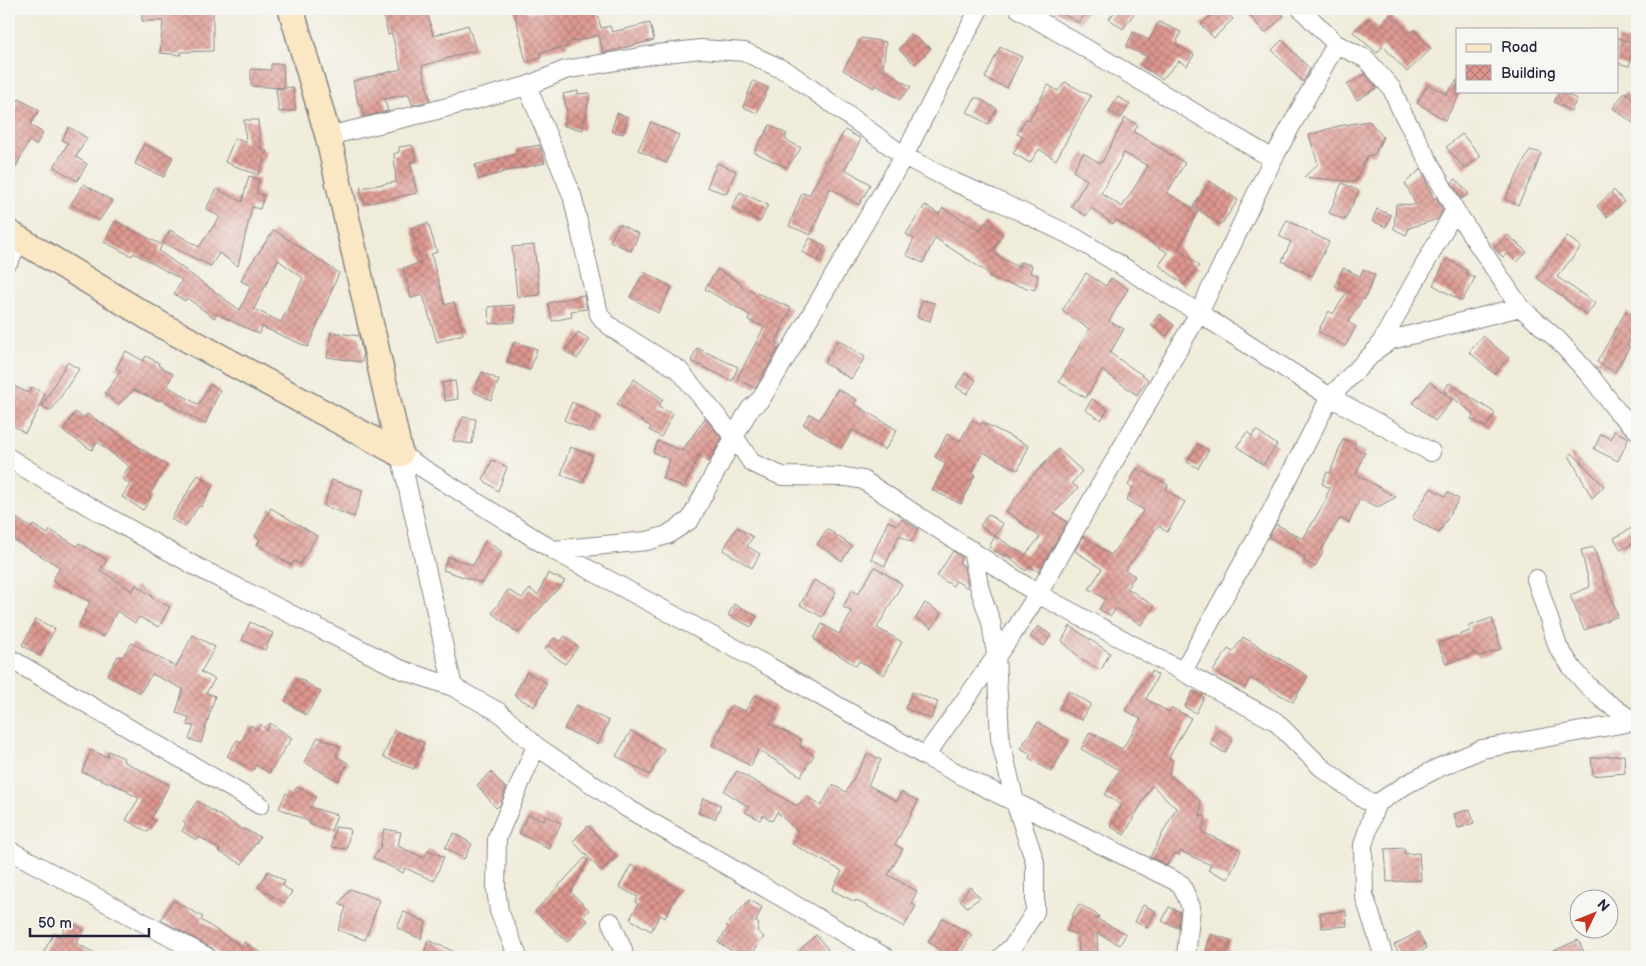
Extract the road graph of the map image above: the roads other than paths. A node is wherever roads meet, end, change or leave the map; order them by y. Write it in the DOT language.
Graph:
graph roads {
  1 [pos="291,9"];
  2 [pos="979,9"];
  3 [pos="1019,9"];
  4 [pos="1300,9"];
  5 [pos="1336,44"];
  6 [pos="527,86"];
  7 [pos="328,136"];
  8 [pos="904,156"];
  9 [pos="1273,160"];
  10 [pos="1454,210"];
  11 [pos="13,245"];
  12 [pos="1520,307"];
  13 [pos="1199,312"];
  14 [pos="1377,349"];
  15 [pos="1330,397"];
  16 [pos="1637,430"];
  17 [pos="735,438"];
  18 [pos="1431,452"];
  19 [pos="400,454"];
  20 [pos="9,458"];
  21 [pos="553,550"];
  22 [pos="972,550"];
  23 [pos="1536,580"];
  24 [pos="1038,594"];
  25 [pos="996,654"];
  26 [pos="9,658"];
  27 [pos="1183,671"];
  28 [pos="452,687"];
  29 [pos="1635,721"];
  30 [pos="536,746"];
  31 [pos="925,756"];
  32 [pos="1015,802"];
  33 [pos="1376,804"];
  34 [pos="260,806"];
  35 [pos="9,850"];
  36 [pos="611,922"];
  37 [pos="516,956"];
  38 [pos="207,957"];
  39 [pos="622,957"];
  40 [pos="885,957"];
  41 [pos="1001,957"];
  42 [pos="1186,957"];
  43 [pos="1384,957"];
  1 -- 7 [label="street"];
  2 -- 8 [label="street"];
  3 -- 9 [label="street"];
  4 -- 5 [label="street"];
  5 -- 9 [label="street"];
  5 -- 10 [label="street"];
  6 -- 7 [label="street"];
  6 -- 8 [label="street"];
  6 -- 17 [label="street"];
  7 -- 19 [label="street"];
  8 -- 13 [label="street"];
  8 -- 17 [label="street"];
  9 -- 13 [label="street"];
  10 -- 12 [label="street"];
  10 -- 14 [label="street"];
  11 -- 19 [label="street"];
  12 -- 14 [label="street"];
  12 -- 16 [label="street"];
  13 -- 15 [label="street"];
  13 -- 24 [label="street"];
  14 -- 15 [label="street"];
  15 -- 18 [label="street"];
  15 -- 27 [label="street"];
  17 -- 21 [label="street"];
  17 -- 22 [label="street"];
  19 -- 21 [label="street"];
  19 -- 28 [label="street"];
  20 -- 28 [label="street"];
  21 -- 31 [label="street"];
  22 -- 24 [label="street"];
  22 -- 25 [label="street"];
  23 -- 29 [label="street"];
  24 -- 25 [label="street"];
  24 -- 27 [label="street"];
  25 -- 31 [label="street"];
  25 -- 32 [label="street"];
  26 -- 34 [label="street"];
  27 -- 33 [label="street"];
  28 -- 30 [label="street"];
  29 -- 33 [label="street"];
  30 -- 37 [label="street"];
  30 -- 40 [label="street"];
  31 -- 32 [label="street"];
  32 -- 41 [label="street"];
  32 -- 42 [label="street"];
  33 -- 43 [label="street"];
  35 -- 38 [label="street"];
  36 -- 39 [label="street"];
}
